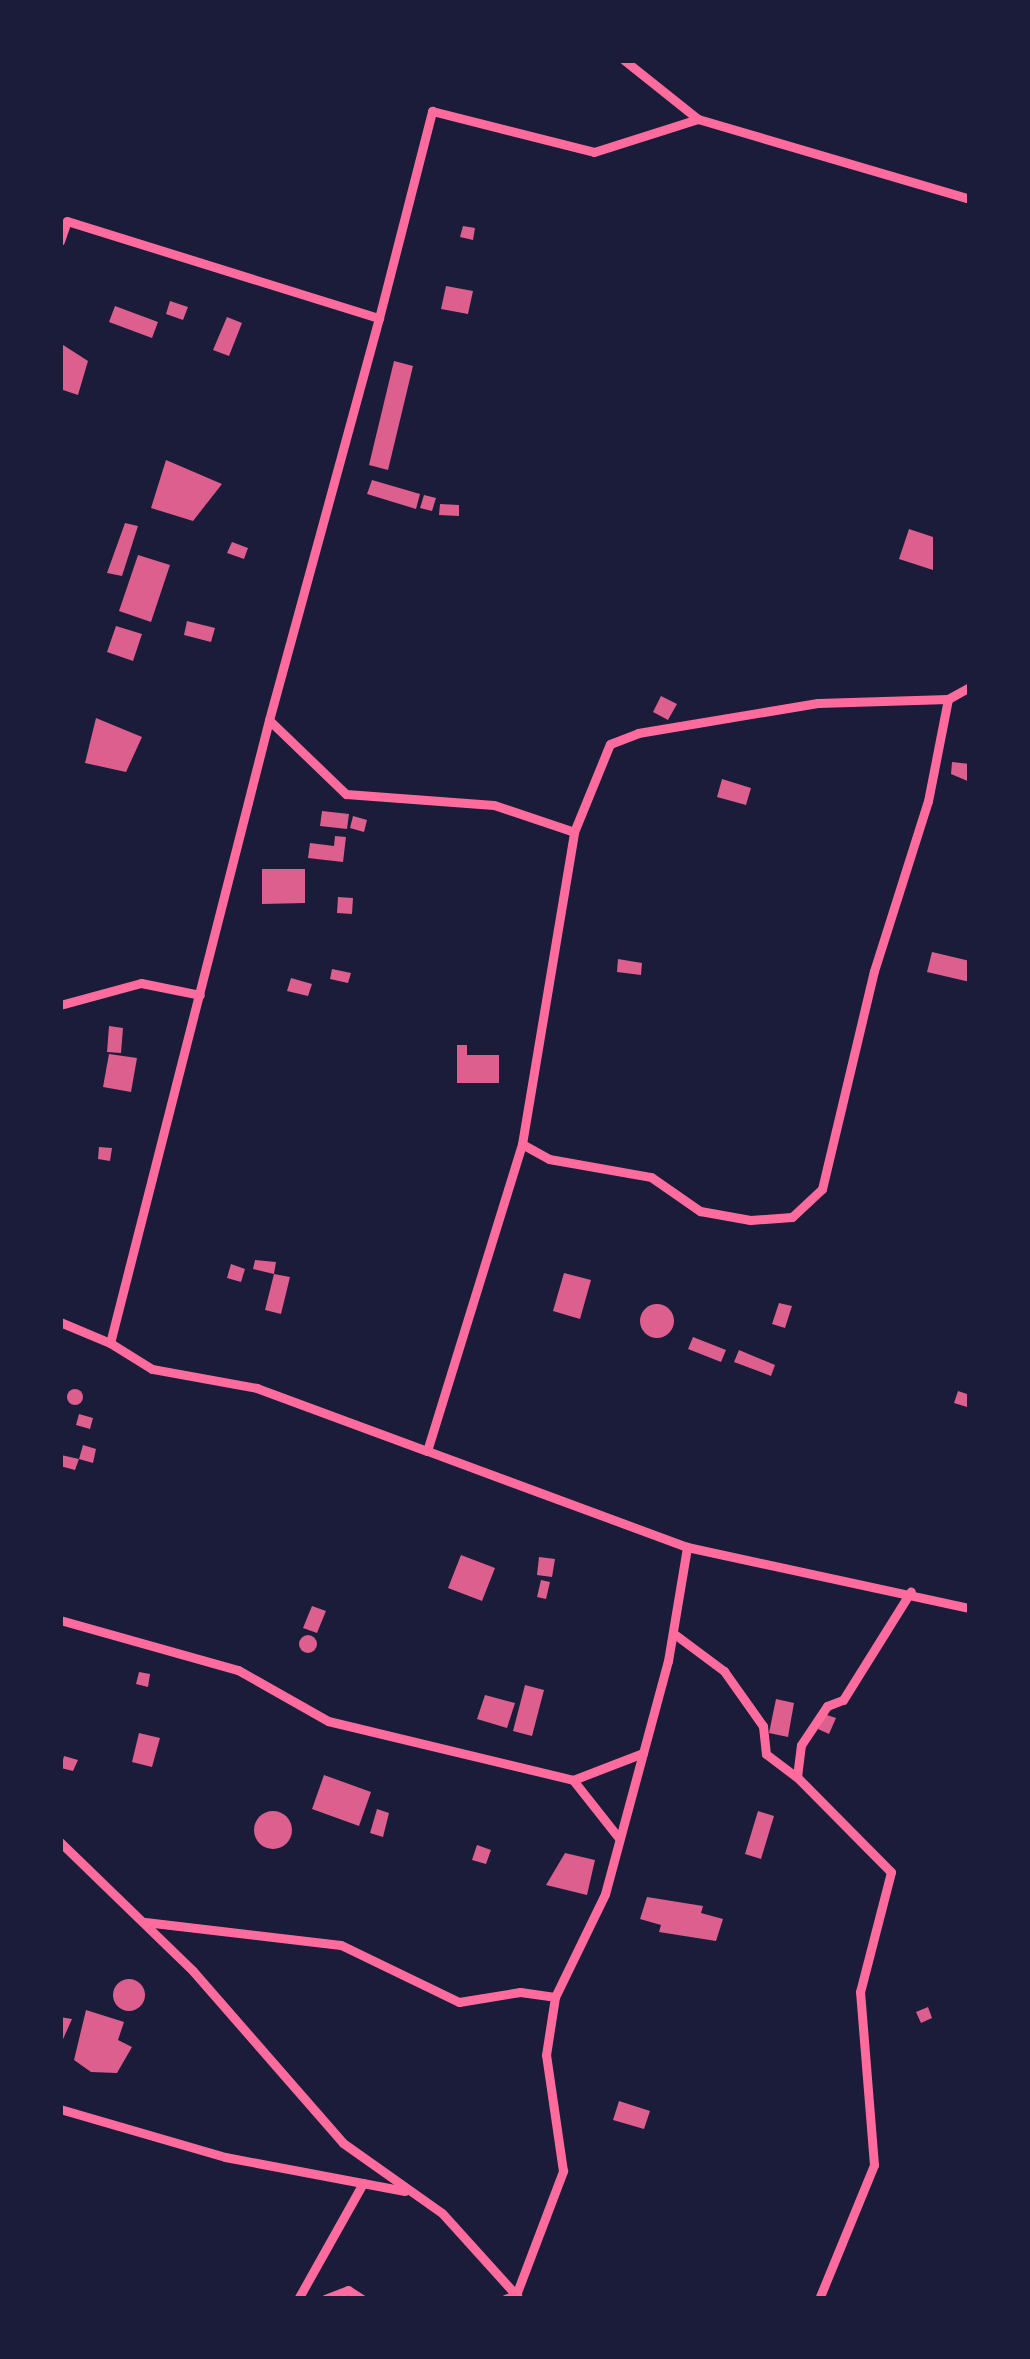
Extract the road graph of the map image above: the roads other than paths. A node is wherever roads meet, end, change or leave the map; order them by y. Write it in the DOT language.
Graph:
graph roads {
  1 [pos="624,60"];
  2 [pos="698,119"];
  3 [pos="970,199"];
  4 [pos="60,241"];
  5 [pos="379,318"];
  6 [pos="970,687"];
  7 [pos="948,699"];
  8 [pos="268,720"];
  9 [pos="574,832"];
  10 [pos="200,995"];
  11 [pos="60,1005"];
  12 [pos="522,1144"];
  13 [pos="60,1322"];
  14 [pos="110,1342"];
  15 [pos="428,1451"];
  16 [pos="687,1547"];
  17 [pos="911,1591"];
  18 [pos="970,1607"];
  19 [pos="60,1620"];
  20 [pos="673,1633"];
  21 [pos="643,1754"];
  22 [pos="797,1777"];
  23 [pos="573,1780"];
  24 [pos="618,1837"];
  25 [pos="60,1842"];
  26 [pos="145,1922"];
  27 [pos="555,1996"];
  28 [pos="60,2109"];
  29 [pos="363,2183"];
  30 [pos="409,2192"];
  31 [pos="513,2298"];
  32 [pos="298,2299"];
  33 [pos="325,2299"];
  34 [pos="362,2299"];
  35 [pos="819,2299"];
  1 -- 2 [label="street"];
  2 -- 3 [label="street"];
  2 -- 5 [label="street"];
  4 -- 5 [label="street"];
  5 -- 8 [label="street"];
  6 -- 7 [label="street"];
  7 -- 9 [label="street"];
  7 -- 12 [label="street"];
  8 -- 9 [label="street"];
  8 -- 10 [label="street"];
  9 -- 12 [label="street"];
  10 -- 11 [label="street"];
  10 -- 14 [label="street"];
  12 -- 15 [label="street"];
  13 -- 14 [label="street"];
  14 -- 15 [label="street"];
  15 -- 16 [label="street"];
  16 -- 17 [label="street"];
  16 -- 20 [label="street"];
  17 -- 18 [label="street"];
  17 -- 22 [label="street"];
  19 -- 23 [label="street"];
  20 -- 21 [label="street"];
  20 -- 22 [label="street"];
  21 -- 23 [label="street"];
  21 -- 24 [label="street"];
  22 -- 35 [label="street"];
  23 -- 24 [label="street"];
  24 -- 27 [label="street"];
  25 -- 26 [label="street"];
  26 -- 27 [label="street"];
  26 -- 30 [label="street"];
  27 -- 31 [label="street"];
  28 -- 29 [label="street"];
  29 -- 30 [label="street"];
  29 -- 32 [label="street"];
  30 -- 31 [label="street"];
  33 -- 34 [label="street"];
}
